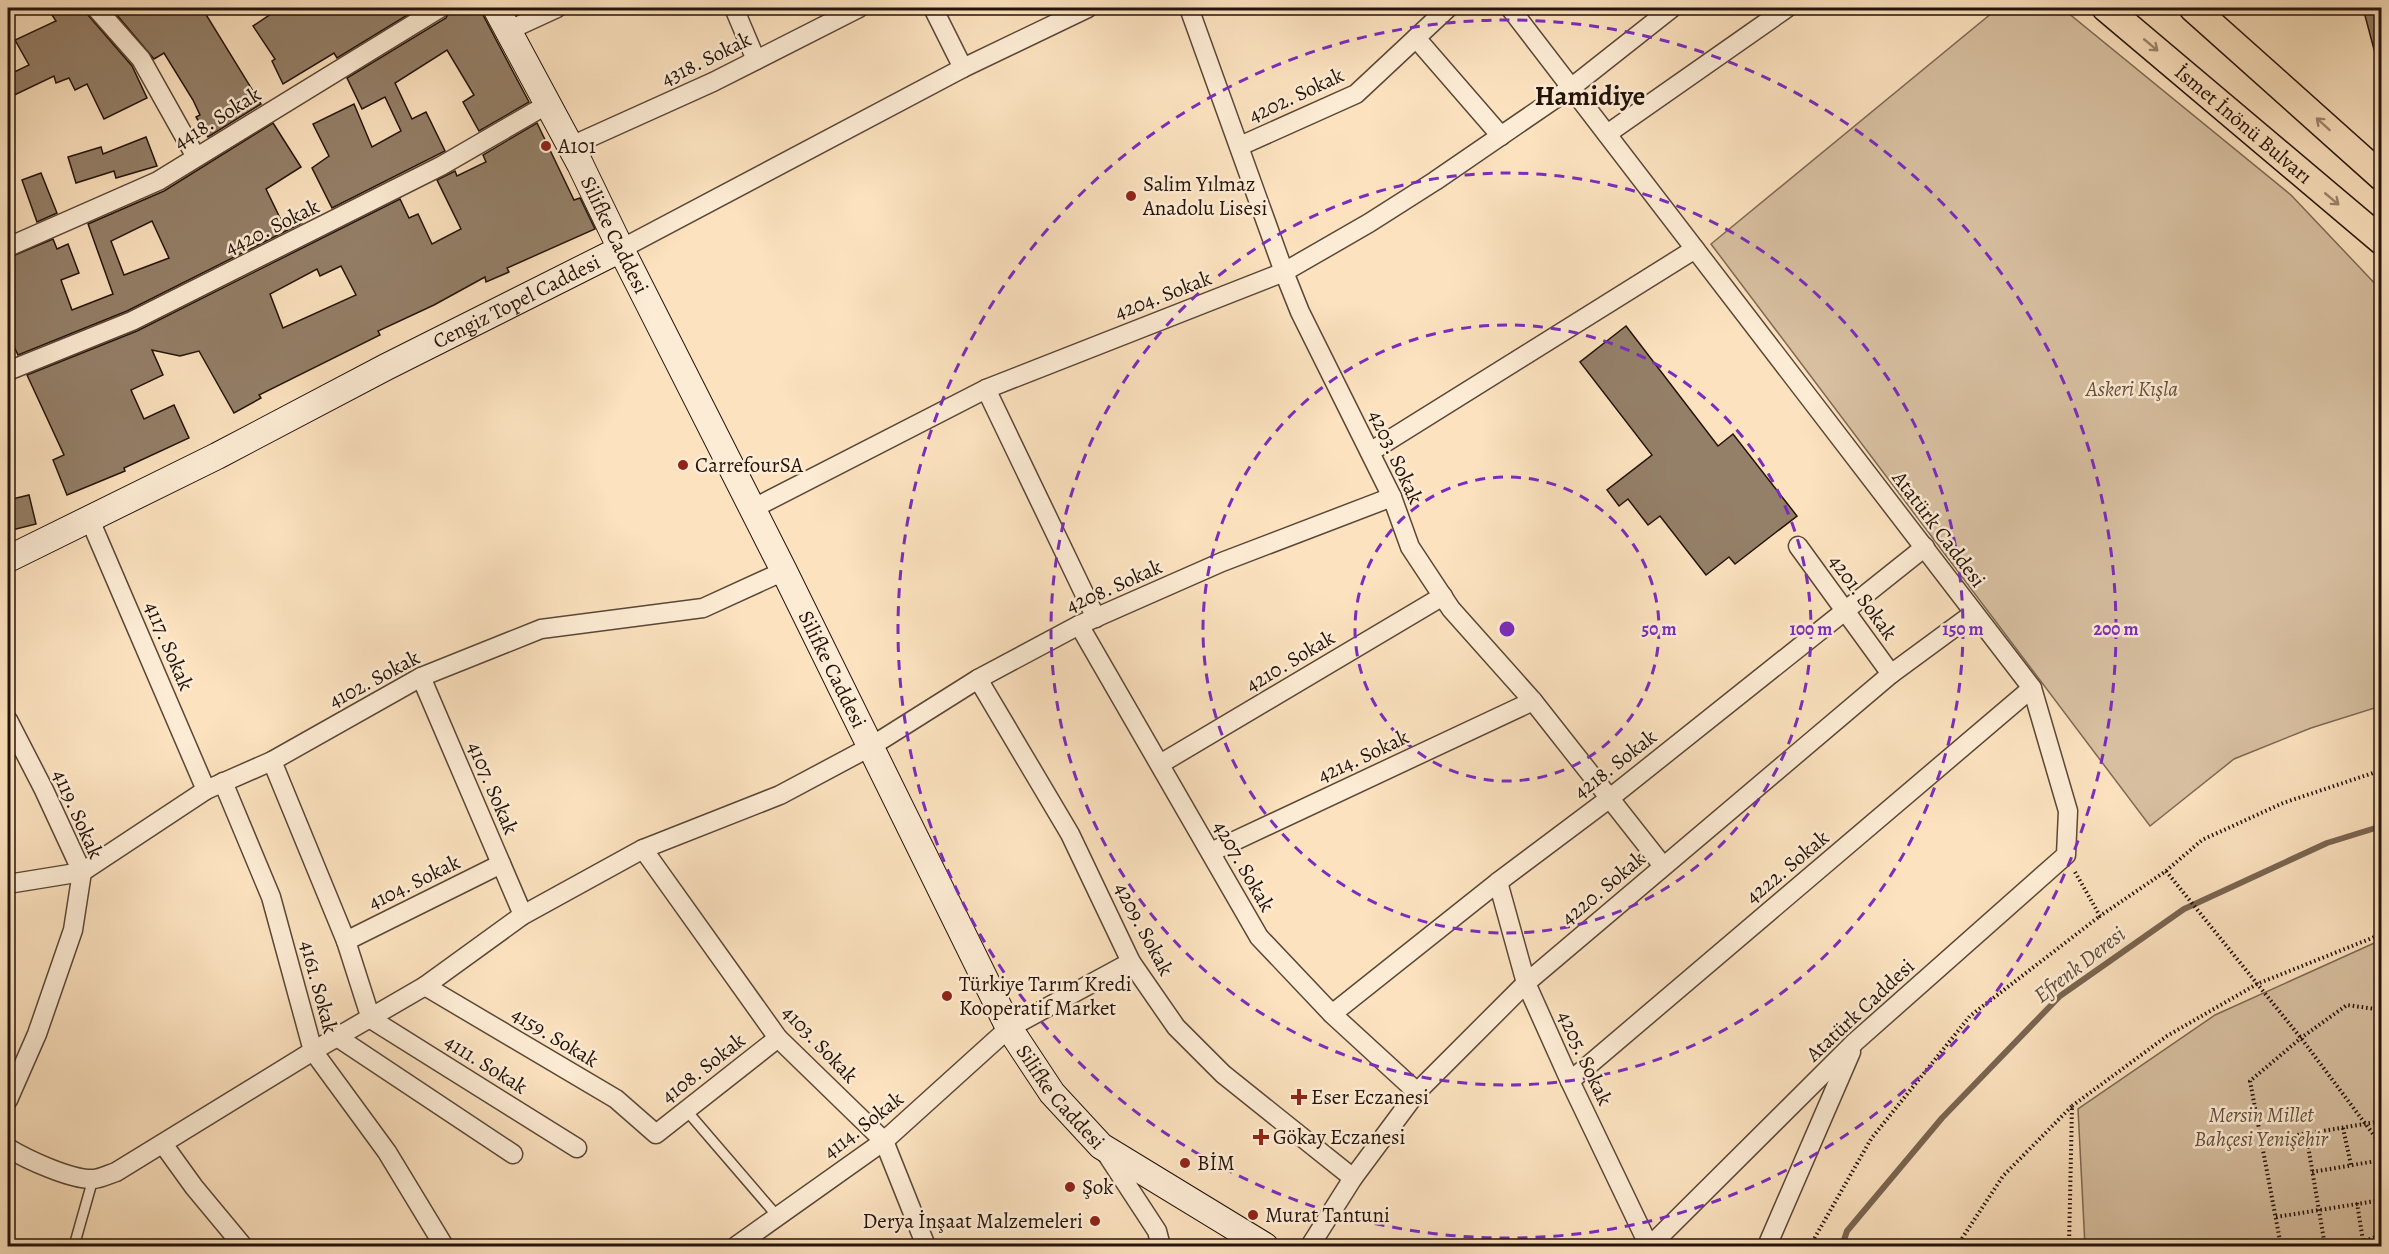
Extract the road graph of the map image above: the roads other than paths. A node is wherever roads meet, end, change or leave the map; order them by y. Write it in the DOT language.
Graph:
graph roads {
  1 [pos="96,8"];
  2 [pos="440,8"];
  3 [pos="496,8"];
  4 [pos="557,8"];
  5 [pos="734,8"];
  6 [pos="859,8"];
  7 [pos="933,8"];
  8 [pos="1088,8"];
  9 [pos="1189,8"];
  10 [pos="1448,8"];
  11 [pos="1510,8"];
  12 [pos="1672,8"];
  13 [pos="1787,8"];
  14 [pos="2106,8"];
  15 [pos="2193,8"];
  16 [pos="507,31"];
  17 [pos="1416,38"];
  18 [pos="756,60"];
  19 [pos="963,68"];
  20 [pos="1572,87"];
  21 [pos="548,104"];
  22 [pos="1607,134"];
  23 [pos="1501,136"];
  24 [pos="1240,146"];
  25 [pos="571,147"];
  26 [pos="196,157"];
  27 [pos="2382,177"];
  28 [pos="2382,242"];
  29 [pos="8,247"];
  30 [pos="621,249"];
  31 [pos="1695,249"];
  32 [pos="1284,272"];
  33 [pos="8,371"];
  34 [pos="986,389"];
  35 [pos="1370,452"];
  36 [pos="1392,497"];
  37 [pos="752,509"];
  38 [pos="90,520"];
  39 [pos="1798,546"];
  40 [pos="1924,547"];
  41 [pos="8,559"];
  42 [pos="784,571"];
  43 [pos="1443,596"];
  44 [pos="1844,611"];
  45 [pos="1974,613"];
  46 [pos="1088,622"];
  47 [pos="1891,674"];
  48 [pos="421,678"];
  49 [pos="978,679"];
  50 [pos="2032,688"];
  51 [pos="1533,701"];
  52 [pos="8,720"];
  53 [pos="870,747"];
  54 [pos="273,760"];
  55 [pos="1160,764"];
  56 [pos="223,782"];
  57 [pos="206,790"];
  58 [pos="1610,798"];
  59 [pos="644,849"];
  60 [pos="1211,852"];
  61 [pos="501,864"];
  62 [pos="1663,866"];
  63 [pos="82,872"];
  64 [pos="1498,882"];
  65 [pos="8,884"];
  66 [pos="523,915"];
  67 [pos="346,941"];
  68 [pos="1131,962"];
  69 [pos="1526,982"];
  70 [pos="426,986"];
  71 [pos="1332,1014"];
  72 [pos="371,1019"];
  73 [pos="1009,1028"];
  74 [pos="337,1037"];
  75 [pos="778,1038"];
  76 [pos="1855,1042"];
  77 [pos="313,1051"];
  78 [pos="1570,1081"];
  79 [pos="1417,1092"];
  80 [pos="8,1100"];
  81 [pos="686,1110"];
  82 [pos="656,1134"];
  83 [pos="884,1141"];
  84 [pos="163,1144"];
  85 [pos="1101,1146"];
  86 [pos="8,1148"];
  87 [pos="577,1148"];
  88 [pos="513,1154"];
  89 [pos="1353,1178"];
  90 [pos="93,1179"];
  91 [pos="778,1216"];
  92 [pos="74,1246"];
  93 [pos="243,1246"];
  94 [pos="444,1246"];
  95 [pos="736,1246"];
  96 [pos="926,1246"];
  97 [pos="1161,1246"];
  98 [pos="1265,1246"];
  99 [pos="1310,1246"];
  100 [pos="1650,1246"];
  101 [pos="1767,1246"];
  1 -- 26 [label="street"];
  2 -- 26 [label="street, 4418. Sokak"];
  3 -- 16 [label="street, Silifke Caddesi"];
  4 -- 16 [label="street"];
  5 -- 18 [label="street"];
  6 -- 18 [label="street, 4318. Sokak"];
  7 -- 19 [label="street"];
  8 -- 19 [label="street, Cengiz Topel Caddesi"];
  9 -- 24 [label="street, 4203. Sokak"];
  10 -- 17 [label="street, 4202. Sokak"];
  11 -- 20 [label="street, Atatürk Caddesi"];
  12 -- 20 [label="street, 4204. Sokak"];
  13 -- 22 [label="street"];
  14 -- 28 [label="main road, İsmet İnönü Bulvarı, one-way"];
  27 -- 15 [label="main road, one-way"];
  16 -- 21 [label="street, Silifke Caddesi"];
  17 -- 23 [label="street"];
  17 -- 24 [label="street, 4202. Sokak"];
  18 -- 25 [label="street, 4318. Sokak"];
  19 -- 30 [label="street, Cengiz Topel Caddesi"];
  20 -- 22 [label="street, Atatürk Caddesi"];
  20 -- 23 [label="street, 4204. Sokak"];
  21 -- 25 [label="street, Silifke Caddesi"];
  21 -- 33 [label="street, 4420. Sokak"];
  22 -- 31 [label="street, Atatürk Caddesi"];
  23 -- 32 [label="street, 4204. Sokak"];
  24 -- 32 [label="street, 4203. Sokak"];
  25 -- 30 [label="street, Silifke Caddesi"];
  26 -- 29 [label="street, 4418. Sokak"];
  30 -- 37 [label="street, Silifke Caddesi"];
  30 -- 38 [label="street, Cengiz Topel Caddesi"];
  31 -- 35 [label="street"];
  31 -- 40 [label="street, Atatürk Caddesi"];
  32 -- 34 [label="street, 4204. Sokak"];
  32 -- 35 [label="street, 4203. Sokak"];
  34 -- 37 [label="street, 4204. Sokak"];
  34 -- 46 [label="street, 4207. Sokak"];
  35 -- 36 [label="street, 4203. Sokak"];
  36 -- 43 [label="street, 4203. Sokak"];
  36 -- 46 [label="street, 4208. Sokak"];
  37 -- 42 [label="street, Silifke Caddesi"];
  38 -- 41 [label="street, Cengiz Topel Caddesi"];
  38 -- 57 [label="street, 4117. Sokak"];
  39 -- 44 [label="street, 4201. Sokak"];
  40 -- 44 [label="street, 4218. Sokak"];
  40 -- 45 [label="street, Atatürk Caddesi"];
  42 -- 48 [label="street, 4102. Sokak"];
  42 -- 53 [label="street, Silifke Caddesi"];
  43 -- 51 [label="street, 4203. Sokak"];
  43 -- 55 [label="street, 4210. Sokak"];
  44 -- 47 [label="street, 4201. Sokak"];
  44 -- 58 [label="street, 4218. Sokak"];
  45 -- 47 [label="street, 4220. Sokak"];
  45 -- 50 [label="street, Atatürk Caddesi"];
  46 -- 49 [label="street, 4208. Sokak"];
  46 -- 55 [label="street, 4207. Sokak"];
  47 -- 62 [label="street, 4220. Sokak"];
  48 -- 54 [label="street, 4102. Sokak"];
  48 -- 61 [label="street, 4107. Sokak"];
  49 -- 53 [label="street, 4208. Sokak"];
  49 -- 68 [label="street, 4209. Sokak"];
  50 -- 76 [label="street, Atatürk Caddesi"];
  50 -- 78 [label="street, 4222. Sokak"];
  51 -- 58 [label="street, 4203. Sokak"];
  51 -- 60 [label="street, 4214. Sokak"];
  52 -- 63 [label="street, 4119. Sokak"];
  53 -- 59 [label="street, 4208. Sokak"];
  53 -- 73 [label="street, Silifke Caddesi"];
  54 -- 56 [label="street, 4102. Sokak"];
  54 -- 67 [label="street"];
  55 -- 60 [label="street, 4207. Sokak"];
  56 -- 57 [label="street, 4102. Sokak"];
  56 -- 77 [label="street, 4161. Sokak"];
  57 -- 63 [label="street, 4102. Sokak"];
  58 -- 62 [label="street, 4203. Sokak"];
  58 -- 64 [label="street, 4218. Sokak"];
  59 -- 66 [label="street, 4208. Sokak"];
  59 -- 75 [label="street, 4103. Sokak"];
  60 -- 71 [label="street, 4207. Sokak"];
  61 -- 66 [label="street, 4107. Sokak"];
  61 -- 67 [label="street, 4104. Sokak"];
  62 -- 69 [label="street, 4220. Sokak"];
  63 -- 65 [label="street, 4102. Sokak"];
  63 -- 80 [label="street, 4119. Sokak"];
  64 -- 69 [label="street, 4205. Sokak"];
  64 -- 71 [label="street, 4218. Sokak"];
  66 -- 70 [label="street, 4208. Sokak"];
  67 -- 72 [label="street"];
  68 -- 73 [label="street, 4114. Sokak"];
  68 -- 89 [label="street, 4209. Sokak"];
  69 -- 78 [label="street, 4205. Sokak"];
  69 -- 79 [label="street, 4220. Sokak"];
  70 -- 72 [label="street, 4208. Sokak"];
  70 -- 82 [label="street, 4159. Sokak"];
  71 -- 79 [label="street, 4207. Sokak"];
  72 -- 74 [label="street, 4208. Sokak"];
  72 -- 87 [label="street, 4111. Sokak"];
  73 -- 83 [label="street, 4114. Sokak"];
  73 -- 85 [label="street, Silifke Caddesi"];
  74 -- 77 [label="street, 4208. Sokak"];
  74 -- 88 [label="street"];
  75 -- 81 [label="street, 4108. Sokak"];
  75 -- 83 [label="street, 4103. Sokak"];
  76 -- 100 [label="street, Atatürk Caddesi"];
  76 -- 101 [label="street"];
  77 -- 84 [label="street, 4208. Sokak"];
  77 -- 94 [label="street, 4161. Sokak"];
  78 -- 100 [label="street, 4205. Sokak"];
  79 -- 89 [label="street, 4220. Sokak"];
  81 -- 82 [label="street, 4108. Sokak"];
  81 -- 91 [label="lane"];
  83 -- 91 [label="street, 4114. Sokak"];
  83 -- 96 [label="street, 4103. Sokak"];
  84 -- 90 [label="street, 4208. Sokak"];
  84 -- 93 [label="street"];
  85 -- 97 [label="street"];
  85 -- 98 [label="street, Silifke Caddesi"];
  86 -- 90 [label="street"];
  89 -- 99 [label="street, 4220. Sokak"];
  90 -- 92 [label="lane"];
  91 -- 95 [label="street, 4114. Sokak"];
}
